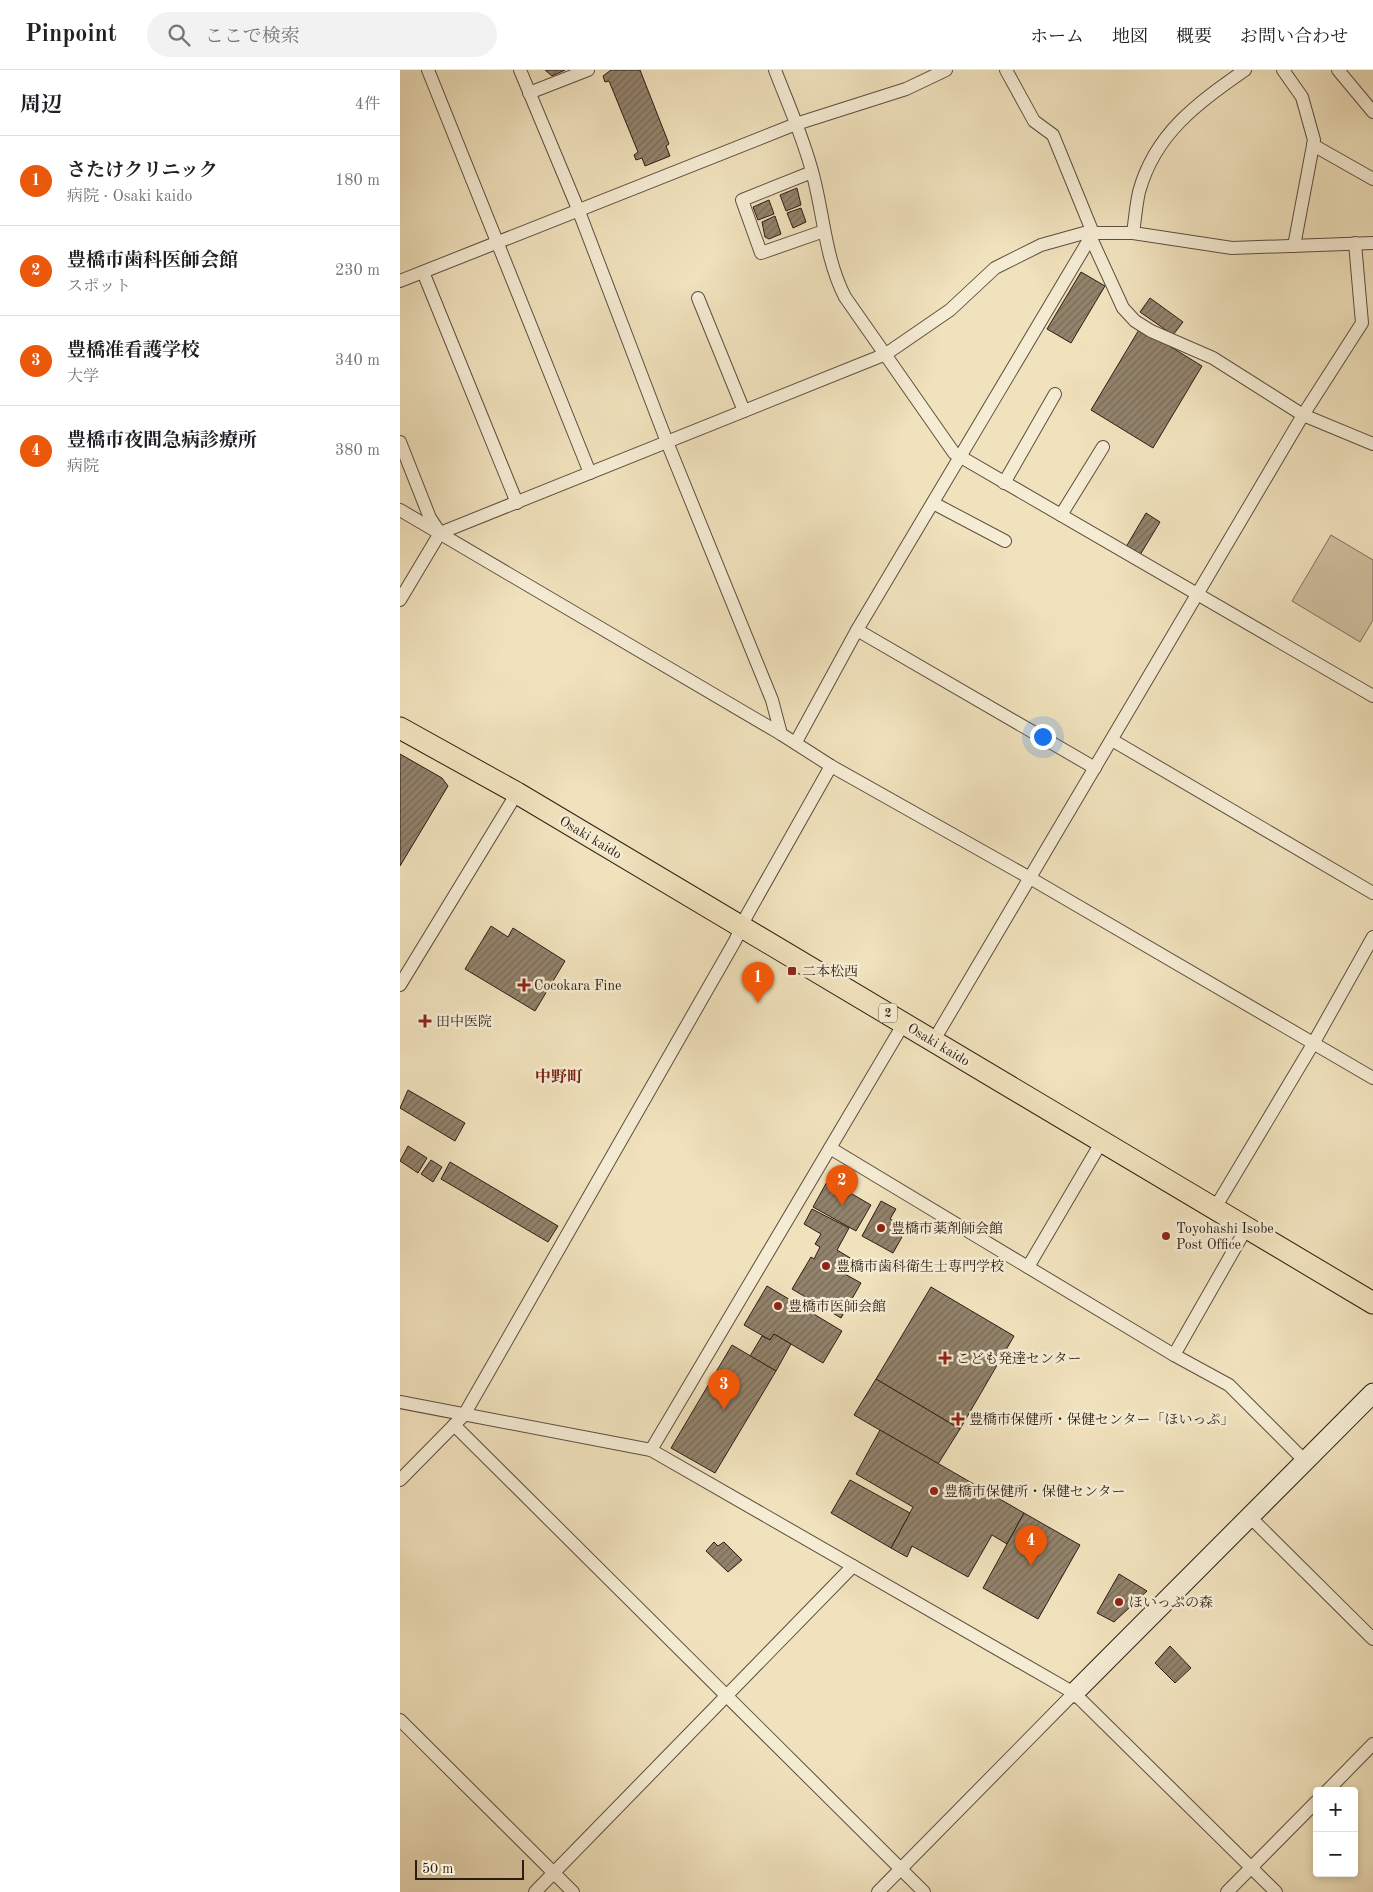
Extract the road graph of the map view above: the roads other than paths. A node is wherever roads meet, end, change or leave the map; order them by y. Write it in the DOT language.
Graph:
graph roads {
  1 [pos="428,70"];
  2 [pos="520,70"];
  3 [pos="588,70"];
  4 [pos="775,70"];
  5 [pos="946,70"];
  6 [pos="1006,70"];
  7 [pos="1245,70"];
  8 [pos="1283,70"];
  9 [pos="1338,70"];
  10 [pos="529,93"];
  11 [pos="1373,112"];
  12 [pos="796,124"];
  13 [pos="1313,145"];
  14 [pos="812,172"];
  15 [pos="1373,179"];
  16 [pos="578,210"];
  17 [pos="824,230"];
  18 [pos="1133,233"];
  19 [pos="1092,235"];
  20 [pos="498,242"];
  21 [pos="1355,243"];
  22 [pos="1373,243"];
  23 [pos="1294,246"];
  24 [pos="423,272"];
  25 [pos="400,281"];
  26 [pos="698,298"];
  27 [pos="886,354"];
  28 [pos="1055,394"];
  29 [pos="744,411"];
  30 [pos="1303,415"];
  31 [pos="400,442"];
  32 [pos="667,442"];
  33 [pos="1373,444"];
  34 [pos="1103,447"];
  35 [pos="960,457"];
  36 [pos="590,473"];
  37 [pos="1004,483"];
  38 [pos="517,503"];
  39 [pos="933,503"];
  40 [pos="400,510"];
  41 [pos="1060,515"];
  42 [pos="440,534"];
  43 [pos="1004,541"];
  44 [pos="1197,595"];
  45 [pos="400,600"];
  46 [pos="857,630"];
  47 [pos="1373,696"];
  48 [pos="400,728"];
  49 [pos="782,734"];
  50 [pos="1112,740"];
  51 [pos="796,742"];
  52 [pos="831,766"];
  53 [pos="1095,768"];
  54 [pos="517,793"];
  55 [pos="1030,878"];
  56 [pos="1373,893"];
  57 [pos="742,927"];
  58 [pos="1373,937"];
  59 [pos="400,985"];
  60 [pos="904,1023"];
  61 [pos="934,1040"];
  62 [pos="1313,1044"];
  63 [pos="1373,1078"];
  64 [pos="1102,1141"];
  65 [pos="830,1148"];
  66 [pos="1215,1208"];
  67 [pos="1247,1227"];
  68 [pos="1028,1267"];
  69 [pos="1373,1303"];
  70 [pos="1174,1355"];
  71 [pos="1373,1393"];
  72 [pos="400,1402"];
  73 [pos="464,1415"];
  74 [pos="454,1425"];
  75 [pos="651,1450"];
  76 [pos="1305,1461"];
  77 [pos="400,1480"];
  78 [pos="1249,1516"];
  79 [pos="853,1566"];
  80 [pos="1373,1639"];
  81 [pos="1074,1693"];
  82 [pos="726,1697"];
  83 [pos="400,1720"];
  84 [pos="1373,1744"];
  85 [pos="1331,1787"];
  86 [pos="1313,1805"];
  87 [pos="1251,1867"];
  88 [pos="901,1869"];
  89 [pos="554,1874"];
  90 [pos="535,1892"];
  91 [pos="573,1892"];
  92 [pos="878,1892"];
  93 [pos="924,1892"];
  94 [pos="1227,1892"];
  95 [pos="1276,1892"];
  1 -- 20 [label="street"];
  2 -- 10 [label="street"];
  3 -- 10 [label="street"];
  4 -- 12 [label="street"];
  5 -- 12 [label="street"];
  6 -- 19 [label="street"];
  7 -- 18 [label="street"];
  8 -- 13 [label="street"];
  9 -- 11 [label="street"];
  10 -- 16 [label="street"];
  12 -- 14 [label="street"];
  12 -- 16 [label="street"];
  13 -- 15 [label="street"];
  13 -- 23 [label="street"];
  14 -- 17 [label="street"];
  14 -- 17 [label="street"];
  16 -- 20 [label="street"];
  16 -- 32 [label="street"];
  17 -- 27 [label="street"];
  18 -- 19 [label="street"];
  18 -- 23 [label="street"];
  19 -- 27 [label="street"];
  19 -- 30 [label="street"];
  19 -- 35 [label="street"];
  20 -- 24 [label="street"];
  20 -- 36 [label="street"];
  21 -- 22 [label="street"];
  21 -- 23 [label="street"];
  21 -- 30 [label="street"];
  24 -- 25 [label="street"];
  24 -- 38 [label="street"];
  26 -- 29 [label="street"];
  27 -- 29 [label="street"];
  27 -- 35 [label="street"];
  28 -- 37 [label="street"];
  29 -- 32 [label="street"];
  30 -- 33 [label="street"];
  30 -- 44 [label="street"];
  31 -- 42 [label="street"];
  32 -- 36 [label="street"];
  32 -- 49 [label="street"];
  34 -- 41 [label="street"];
  35 -- 37 [label="street"];
  35 -- 39 [label="street"];
  36 -- 38 [label="street"];
  37 -- 41 [label="street"];
  38 -- 42 [label="street"];
  39 -- 43 [label="street"];
  39 -- 46 [label="street"];
  40 -- 42 [label="street"];
  41 -- 44 [label="street"];
  42 -- 45 [label="street"];
  42 -- 49 [label="street"];
  44 -- 47 [label="street"];
  44 -- 50 [label="street"];
  46 -- 51 [label="street"];
  46 -- 53 [label="street"];
  48 -- 54 [label="main road, Osaki kaido / 2"];
  49 -- 51 [label="street"];
  50 -- 53 [label="street"];
  50 -- 56 [label="street"];
  51 -- 52 [label="street"];
  52 -- 55 [label="street"];
  52 -- 57 [label="street"];
  53 -- 55 [label="street"];
  54 -- 57 [label="main road, Osaki kaido / 2"];
  54 -- 59 [label="street"];
  55 -- 61 [label="street"];
  55 -- 62 [label="street"];
  57 -- 60 [label="main road, Osaki kaido / 2"];
  57 -- 73 [label="street"];
  58 -- 62 [label="street"];
  60 -- 61 [label="main road, Osaki kaido / 2"];
  60 -- 65 [label="street"];
  61 -- 64 [label="main road, Osaki kaido / 2"];
  62 -- 63 [label="street"];
  62 -- 66 [label="street"];
  64 -- 66 [label="main road, Osaki kaido / 2"];
  64 -- 68 [label="street"];
  65 -- 68 [label="street"];
  65 -- 75 [label="street"];
  66 -- 67 [label="main road, Osaki kaido / 2"];
  67 -- 69 [label="main road, Osaki kaido / 2"];
  67 -- 70 [label="street"];
  68 -- 70 [label="street"];
  70 -- 76 [label="street"];
  71 -- 76 [label="street"];
  72 -- 73 [label="street"];
  73 -- 74 [label="street"];
  73 -- 75 [label="street"];
  74 -- 77 [label="street"];
  74 -- 82 [label="street"];
  75 -- 79 [label="street"];
  76 -- 78 [label="street"];
  78 -- 80 [label="street"];
  78 -- 81 [label="street"];
  79 -- 81 [label="street"];
  79 -- 82 [label="street"];
  81 -- 87 [label="street"];
  81 -- 88 [label="street"];
  82 -- 88 [label="street"];
  82 -- 89 [label="street"];
  83 -- 89 [label="street"];
  84 -- 85 [label="street"];
  86 -- 87 [label="street"];
  87 -- 94 [label="street"];
  87 -- 95 [label="street"];
  88 -- 92 [label="street"];
  88 -- 93 [label="street"];
  89 -- 90 [label="street"];
  89 -- 91 [label="street"];
}
